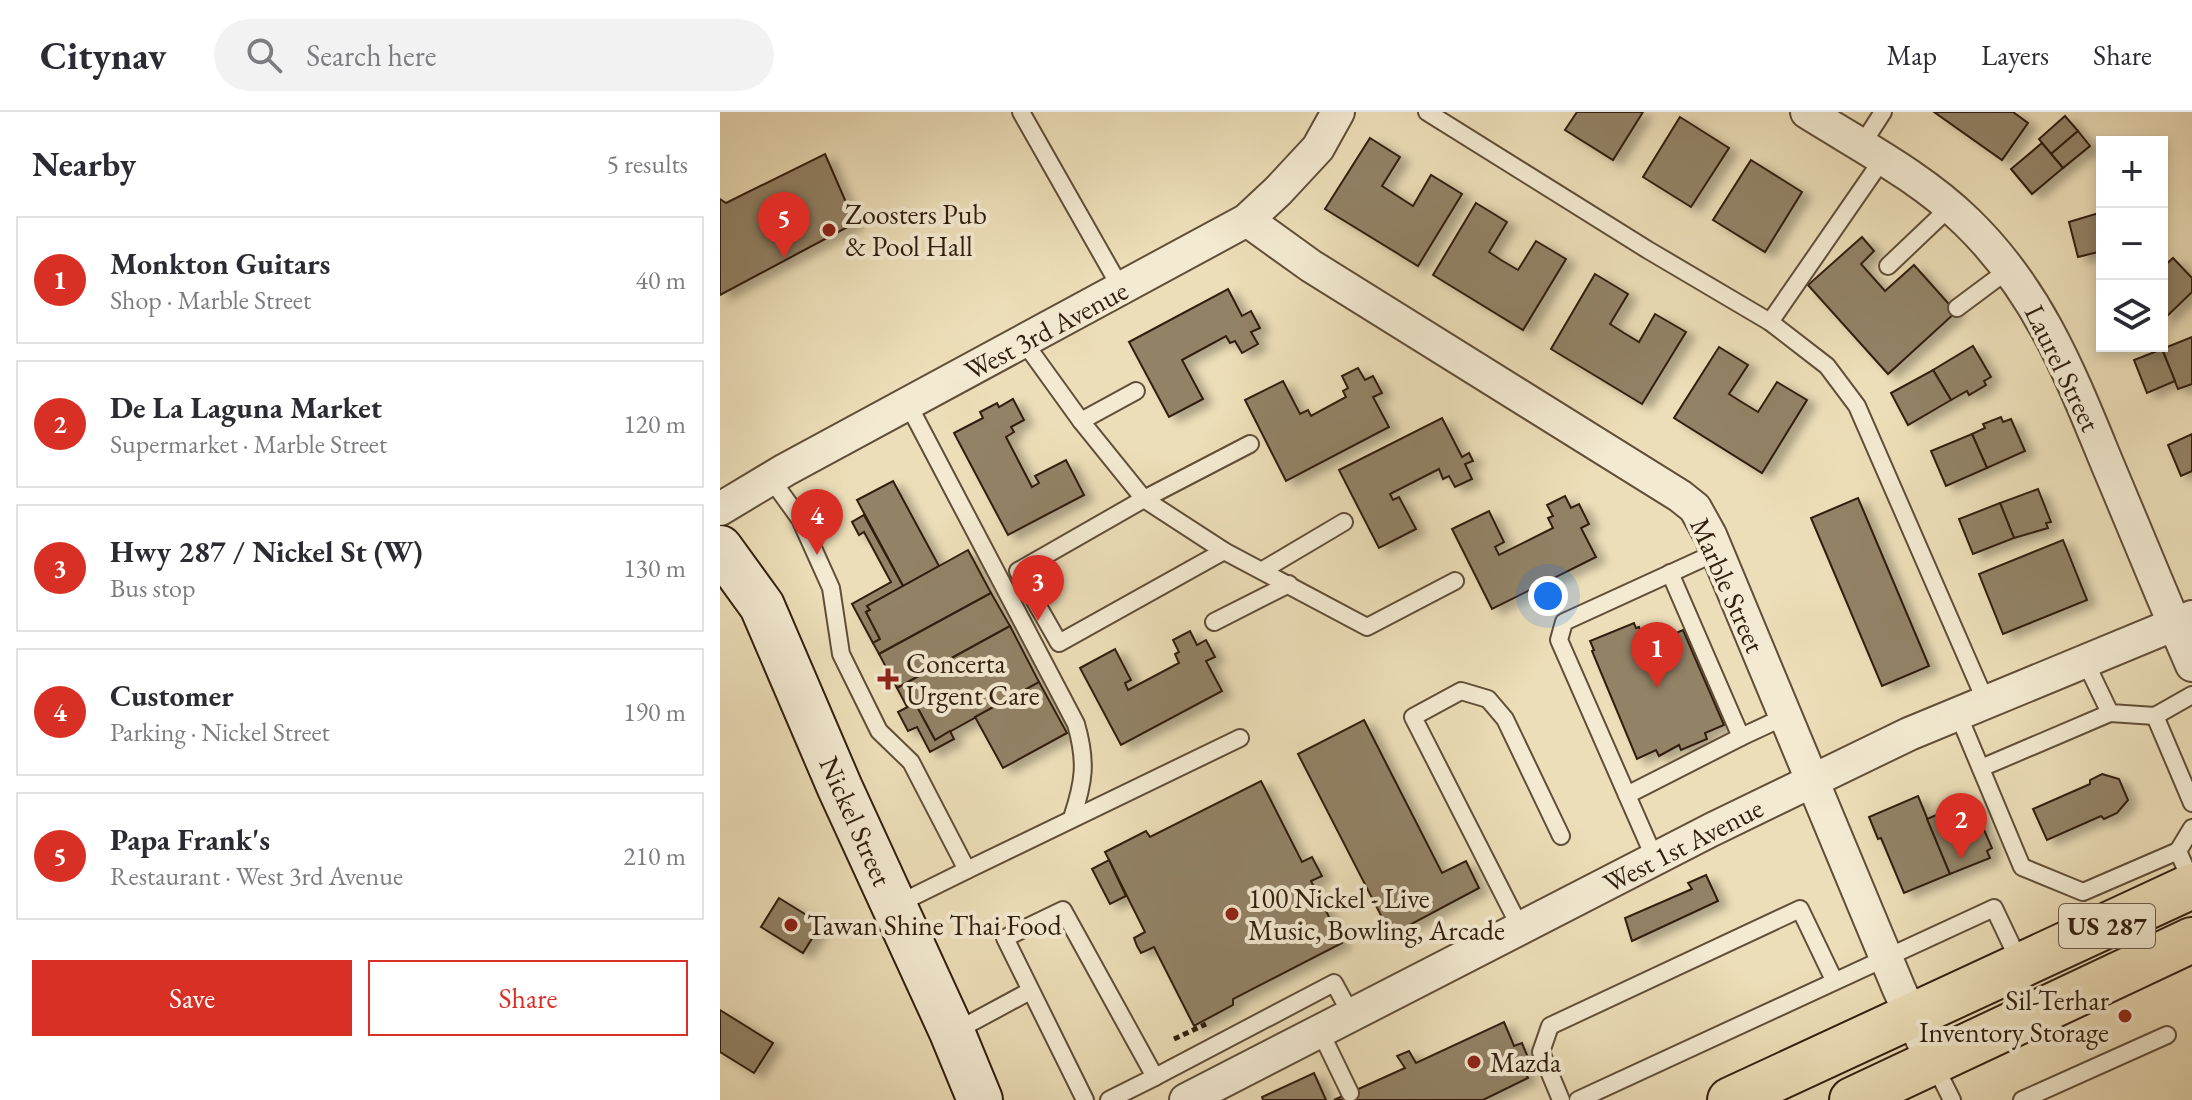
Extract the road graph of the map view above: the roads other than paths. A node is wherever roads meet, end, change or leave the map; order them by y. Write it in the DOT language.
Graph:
graph roads {
  1 [pos="1021,112"];
  2 [pos="1338,112"];
  3 [pos="1427,112"];
  4 [pos="1807,112"];
  5 [pos="1883,112"];
  6 [pos="1872,153"];
  7 [pos="1950,207"];
  8 [pos="1247,220"];
  9 [pos="1888,266"];
  10 [pos="2008,270"];
  11 [pos="1122,290"];
  12 [pos="1957,308"];
  13 [pos="1770,322"];
  14 [pos="1024,342"];
  15 [pos="1136,391"];
  16 [pos="908,404"];
  17 [pos="1081,421"];
  18 [pos="1250,444"];
  19 [pos="771,479"];
  20 [pos="1144,499"];
  21 [pos="720,509"];
  22 [pos="1344,522"];
  23 [pos="720,548"];
  24 [pos="1224,551"];
  25 [pos="1717,552"];
  26 [pos="1263,570"];
  27 [pos="1670,573"];
  28 [pos="1455,581"];
  29 [pos="1289,584"];
  30 [pos="2183,620"];
  31 [pos="1214,622"];
  32 [pos="2085,661"];
  33 [pos="2192,665"];
  34 [pos="2192,695"];
  35 [pos="1972,708"];
  36 [pos="2110,713"];
  37 [pos="1786,716"];
  38 [pos="2155,716"];
  39 [pos="1741,737"];
  40 [pos="1240,738"];
  41 [pos="1981,768"];
  42 [pos="1813,781"];
  43 [pos="1627,795"];
  44 [pos="2192,803"];
  45 [pos="1072,818"];
  46 [pos="2192,828"];
  47 [pos="1561,836"];
  48 [pos="1655,859"];
  49 [pos="967,870"];
  50 [pos="2187,874"];
  51 [pos="894,906"];
  52 [pos="2091,911"];
  53 [pos="1520,927"];
  54 [pos="2192,940"];
  55 [pos="1886,956"];
  56 [pos="2022,966"];
  57 [pos="1834,980"];
  58 [pos="1030,991"];
  59 [pos="1351,1014"];
  60 [pos="1912,1018"];
  61 [pos="1320,1031"];
  62 [pos="952,1032"];
  63 [pos="2167,1035"];
  64 [pos="1155,1077"];
  65 [pos="1942,1081"];
  66 [pos="1350,1093"];
  67 [pos="1134,1094"];
  68 [pos="980,1100"];
  69 [pos="1085,1100"];
  70 [pos="1109,1100"];
  71 [pos="1186,1100"];
  72 [pos="1561,1100"];
  73 [pos="1578,1100"];
  74 [pos="1730,1100"];
  75 [pos="1852,1100"];
  76 [pos="2022,1100"];
  1 -- 11 [label="lane"];
  2 -- 8 [label="street, West 3rd Avenue"];
  3 -- 13 [label="lane"];
  4 -- 6 [label="street, Laurel Street"];
  5 -- 6 [label="lane"];
  6 -- 7 [label="street, Laurel Street"];
  6 -- 13 [label="lane"];
  7 -- 9 [label="lane"];
  7 -- 10 [label="street, Laurel Street"];
  8 -- 11 [label="street, West 3rd Avenue"];
  8 -- 25 [label="street, Marble Street"];
  10 -- 12 [label="lane"];
  10 -- 30 [label="street, Laurel Street"];
  11 -- 14 [label="street, West 3rd Avenue"];
  13 -- 35 [label="lane"];
  14 -- 16 [label="street, West 3rd Avenue"];
  14 -- 17 [label="lane"];
  15 -- 17 [label="lane"];
  16 -- 19 [label="street, West 3rd Avenue"];
  16 -- 45 [label="lane"];
  17 -- 20 [label="lane"];
  18 -- 20 [label="lane"];
  19 -- 21 [label="street, West 3rd Avenue"];
  19 -- 49 [label="lane"];
  20 -- 24 [label="lane"];
  20 -- 24 [label="lane"];
  22 -- 26 [label="lane"];
  23 -- 51 [label="street, Nickel Street"];
  24 -- 26 [label="lane"];
  25 -- 27 [label="lane"];
  25 -- 37 [label="street, Marble Street"];
  26 -- 29 [label="lane"];
  27 -- 39 [label="lane"];
  27 -- 43 [label="lane"];
  28 -- 29 [label="lane"];
  29 -- 31 [label="lane"];
  30 -- 32 [label="street, West 1st Avenue"];
  30 -- 33 [label="street, Laurel Street"];
  32 -- 35 [label="street, West 1st Avenue"];
  32 -- 36 [label="lane"];
  34 -- 38 [label="lane"];
  35 -- 41 [label="lane"];
  35 -- 42 [label="street, West 1st Avenue"];
  36 -- 38 [label="lane"];
  36 -- 41 [label="lane"];
  37 -- 39 [label="lane"];
  37 -- 42 [label="street, Marble Street"];
  38 -- 44 [label="lane"];
  39 -- 43 [label="lane"];
  40 -- 45 [label="lane"];
  41 -- 52 [label="lane"];
  42 -- 48 [label="street, West 1st Avenue"];
  42 -- 55 [label="street, Marble Street"];
  43 -- 48 [label="lane"];
  45 -- 49 [label="lane"];
  46 -- 50 [label="lane"];
  47 -- 53 [label="lane"];
  48 -- 53 [label="street, West 1st Avenue"];
  49 -- 51 [label="lane"];
  50 -- 52 [label="main road, US 287"];
  51 -- 62 [label="street, Nickel Street"];
  52 -- 56 [label="main road, US 287"];
  53 -- 59 [label="street, West 1st Avenue"];
  54 -- 65 [label="main road, US 287"];
  55 -- 56 [label="lane"];
  55 -- 57 [label="lane"];
  55 -- 60 [label="street, Marble Street"];
  56 -- 60 [label="main road, US 287"];
  57 -- 72 [label="lane"];
  57 -- 73 [label="lane"];
  58 -- 62 [label="lane"];
  58 -- 64 [label="lane"];
  58 -- 69 [label="lane"];
  59 -- 61 [label="street, West 1st Avenue"];
  59 -- 64 [label="lane"];
  60 -- 65 [label="street, Marble Street"];
  60 -- 74 [label="main road, US 287"];
  61 -- 66 [label="lane"];
  61 -- 71 [label="street, West 1st Avenue"];
  62 -- 68 [label="street, Nickel Street"];
  63 -- 76 [label="lane"];
  64 -- 67 [label="lane"];
  65 -- 75 [label="main road, US 287"];
  67 -- 70 [label="lane"];
}
